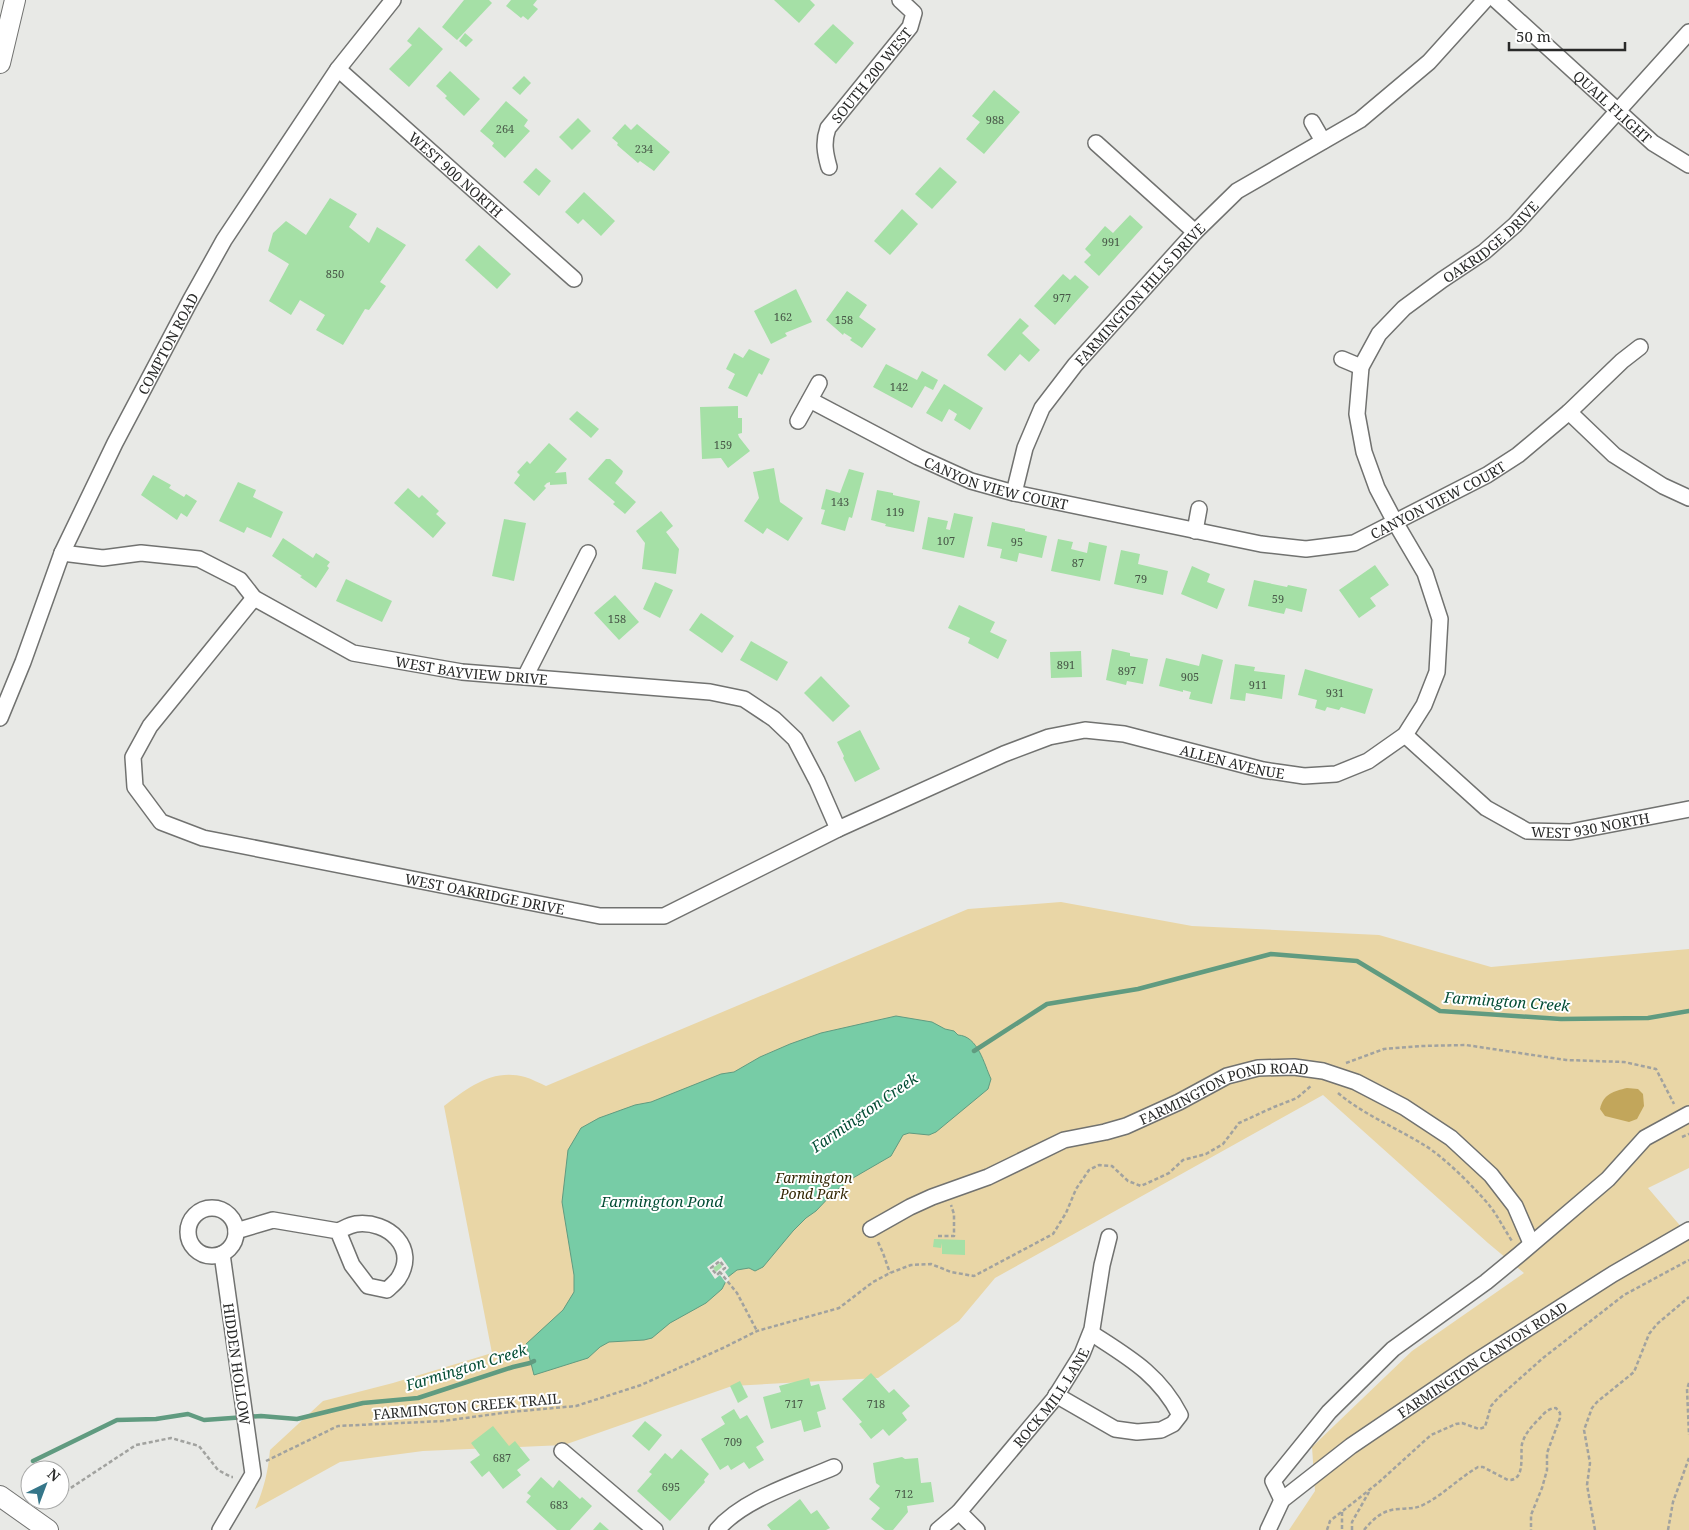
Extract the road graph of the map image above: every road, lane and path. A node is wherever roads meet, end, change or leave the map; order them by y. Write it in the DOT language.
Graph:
graph roads {
  1 [pos="14,0"];
  2 [pos="393,0"];
  3 [pos="900,0"];
  4 [pos="1485,0"];
  5 [pos="1496,0"];
  6 [pos="1689,32"];
  7 [pos="0,63"];
  8 [pos="338,69"];
  9 [pos="1618,111"];
  10 [pos="1312,122"];
  11 [pos="1323,141"];
  12 [pos="1096,142"];
  13 [pos="1689,165"];
  14 [pos="829,167"];
  15 [pos="1194,232"];
  16 [pos="574,279"];
  17 [pos="1640,347"];
  18 [pos="1342,359"];
  19 [pos="1361,367"];
  20 [pos="820,383"];
  21 [pos="810,400"];
  22 [pos="1569,412"];
  23 [pos="798,421"];
  24 [pos="1014,493"];
  25 [pos="1689,498"];
  26 [pos="1199,509"];
  27 [pos="1395,522"];
  28 [pos="1194,531"];
  29 [pos="588,552"];
  30 [pos="62,553"];
  31 [pos="254,598"];
  32 [pos="525,677"];
  33 [pos="0,718"];
  34 [pos="1404,735"];
  35 [pos="1689,809"];
  36 [pos="838,829"];
  37 [pos="1327,1072"];
  38 [pos="1335,1090"];
  39 [pos="1685,1116"];
  40 [pos="944,1193"];
  41 [pos="871,1229"];
  42 [pos="1689,1230"];
  43 [pos="236,1231"];
  44 [pos="338,1231"];
  45 [pos="938,1236"];
  46 [pos="1109,1237"];
  47 [pos="1532,1243"];
  48 [pos="222,1254"];
  49 [pos="1520,1254"];
  50 [pos="1689,1260"];
  51 [pos="720,1272"];
  52 [pos="890,1273"];
  53 [pos="1689,1297"];
  54 [pos="757,1331"];
  55 [pos="1090,1333"];
  56 [pos="1689,1383"];
  57 [pos="1056,1395"];
  58 [pos="1689,1435"];
  59 [pos="562,1451"];
  60 [pos="1689,1458"];
  61 [pos="834,1466"];
  62 [pos="253,1474"];
  63 [pos="70,1488"];
  64 [pos="1370,1490"];
  65 [pos="0,1496"];
  66 [pos="1282,1500"];
  67 [pos="1342,1511"];
  68 [pos="959,1512"];
  69 [pos="48,1530"];
  70 [pos="220,1530"];
  71 [pos="655,1530"];
  72 [pos="718,1530"];
  73 [pos="938,1530"];
  74 [pos="977,1530"];
  75 [pos="1268,1530"];
  76 [pos="1326,1530"];
  77 [pos="1342,1530"];
  78 [pos="1352,1530"];
  79 [pos="1364,1530"];
  80 [pos="1531,1530"];
  81 [pos="1595,1530"];
  82 [pos="1668,1530"];
  1 -- 7 [label="main road"];
  2 -- 8 [label="street, COMPTON ROAD"];
  3 -- 14 [label="street, SOUTH 200 WEST"];
  4 -- 11 [label="street, FARMINGTON HILLS DRIVE"];
  5 -- 9 [label="street, QUAIL FLIGHT"];
  6 -- 9 [label="street, OAKRIDGE DRIVE"];
  8 -- 16 [label="street, WEST 900 NORTH"];
  8 -- 30 [label="street, COMPTON ROAD"];
  9 -- 13 [label="street, QUAIL FLIGHT"];
  9 -- 19 [label="street, OAKRIDGE DRIVE"];
  10 -- 11 [label="street"];
  11 -- 15 [label="street, FARMINGTON HILLS DRIVE"];
  12 -- 15 [label="street"];
  15 -- 24 [label="street, FARMINGTON HILLS DRIVE"];
  17 -- 22 [label="street, CANYON VIEW COURT"];
  18 -- 19 [label="street"];
  19 -- 27 [label="street, OAKRIDGE DRIVE"];
  20 -- 21 [label="street"];
  21 -- 23 [label="street"];
  21 -- 24 [label="street, CANYON VIEW COURT"];
  22 -- 25 [label="street"];
  22 -- 27 [label="street, CANYON VIEW COURT"];
  24 -- 28 [label="street, CANYON VIEW COURT"];
  26 -- 28 [label="street"];
  27 -- 28 [label="street, CANYON VIEW COURT"];
  27 -- 34 [label="street, ALLEN AVENUE"];
  29 -- 32 [label="street"];
  30 -- 31 [label="street, WEST BAYVIEW DRIVE"];
  30 -- 33 [label="street, COMPTON ROAD"];
  31 -- 32 [label="street, WEST BAYVIEW DRIVE"];
  31 -- 36 [label="street, WEST OAKRIDGE DRIVE"];
  32 -- 36 [label="street, WEST BAYVIEW DRIVE"];
  34 -- 35 [label="street, WEST 930 NORTH"];
  34 -- 36 [label="street, ALLEN AVENUE"];
  37 -- 39 [label="path"];
  37 -- 40 [label="street, FARMINGTON POND ROAD"];
  37 -- 47 [label="street, FARMINGTON POND ROAD"];
  37 -- 52 [label="path, FARMINGTON CREEK TRAIL"];
  38 -- 49 [label="path"];
  39 -- 47 [label="street"];
  40 -- 41 [label="street, FARMINGTON POND ROAD"];
  40 -- 45 [label="path"];
  41 -- 52 [label="path"];
  42 -- 66 [label="street, FARMINGTON CANYON ROAD"];
  43 -- 44 [label="street"];
  43 -- 48 [label="street"];
  43 -- 48 [label="street"];
  44 -- 44 [label="street"];
  46 -- 55 [label="street, ROCK MILL LANE"];
  47 -- 49 [label="street"];
  48 -- 62 [label="street, HIDDEN HOLLOW"];
  49 -- 66 [label="street"];
  50 -- 64 [label="path"];
  51 -- 51 [label="path"];
  51 -- 54 [label="path"];
  52 -- 54 [label="path, FARMINGTON CREEK TRAIL"];
  53 -- 81 [label="path"];
  54 -- 62 [label="path, FARMINGTON CREEK TRAIL"];
  55 -- 57 [label="street, ROCK MILL LANE"];
  55 -- 57 [label="street"];
  56 -- 58 [label="path"];
  57 -- 68 [label="street, ROCK MILL LANE"];
  59 -- 71 [label="street"];
  60 -- 82 [label="path"];
  61 -- 72 [label="street"];
  62 -- 63 [label="path"];
  62 -- 70 [label="street"];
  64 -- 67 [label="path"];
  64 -- 78 [label="path"];
  65 -- 69 [label="main road"];
  66 -- 75 [label="street"];
  67 -- 76 [label="path"];
  67 -- 77 [label="path"];
  68 -- 73 [label="street, ROCK MILL LANE"];
  68 -- 74 [label="street"];
  79 -- 80 [label="path"];
}
